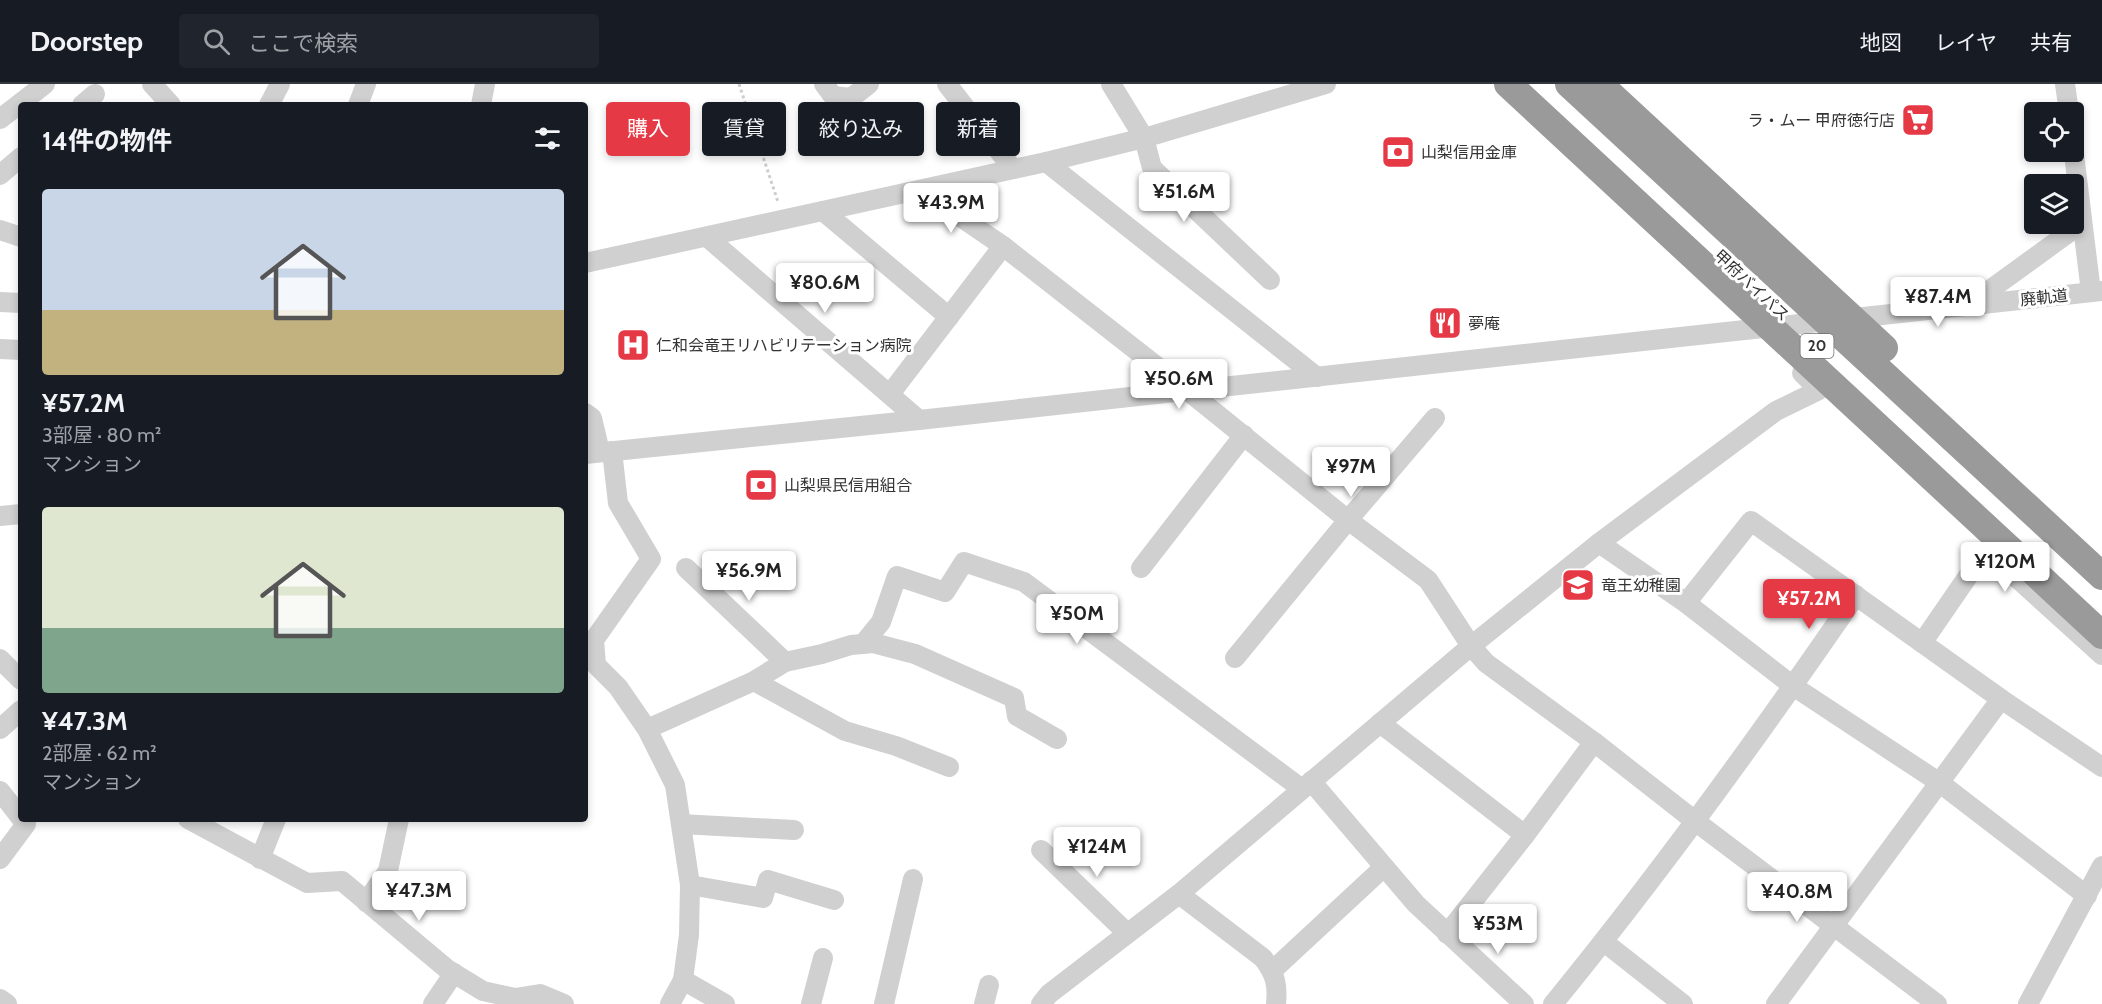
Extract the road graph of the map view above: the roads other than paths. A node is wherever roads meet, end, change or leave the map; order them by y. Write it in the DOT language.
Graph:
graph roads {
  1 [pos="153,84"];
  2 [pos="280,84"];
  3 [pos="366,84"];
  4 [pos="485,84"];
  5 [pos="824,84"];
  6 [pos="869,84"];
  7 [pos="947,84"];
  8 [pos="1111,84"];
  9 [pos="1326,84"];
  10 [pos="1508,84"];
  11 [pos="1533,84"];
  12 [pos="1569,84"];
  13 [pos="1599,84"];
  14 [pos="2066,84"];
  15 [pos="40,94"];
  16 [pos="27,102"];
  17 [pos="168,102"];
  18 [pos="271,102"];
  19 [pos="359,102"];
  20 [pos="482,102"];
  21 [pos="2068,102"];
  22 [pos="18,108"];
  23 [pos="0,119"];
  24 [pos="1144,138"];
  25 [pos="18,160"];
  26 [pos="1046,162"];
  27 [pos="1013,170"];
  28 [pos="0,175"];
  29 [pos="921,190"];
  30 [pos="823,211"];
  31 [pos="0,230"];
  32 [pos="2084,233"];
  33 [pos="2067,234"];
  34 [pos="18,236"];
  35 [pos="707,237"];
  36 [pos="1003,246"];
  37 [pos="588,262"];
  38 [pos="1270,280"];
  39 [pos="2096,292"];
  40 [pos="0,302"];
  41 [pos="18,303"];
  42 [pos="1967,306"];
  43 [pos="949,317"];
  44 [pos="1853,319"];
  45 [pos="1765,327"];
  46 [pos="0,349"];
  47 [pos="18,350"];
  48 [pos="1317,377"];
  49 [pos="1187,390"];
  50 [pos="890,394"];
  51 [pos="588,415"];
  52 [pos="1435,418"];
  53 [pos="919,420"];
  54 [pos="1244,435"];
  55 [pos="599,453"];
  56 [pos="18,514"];
  57 [pos="0,516"];
  58 [pos="1348,520"];
  59 [pos="1599,543"];
  60 [pos="2102,554"];
  61 [pos="687,568"];
  62 [pos="1141,568"];
  63 [pos="2102,576"];
  64 [pos="1856,595"];
  65 [pos="1686,603"];
  66 [pos="2102,617"];
  67 [pos="1922,643"];
  68 [pos="862,644"];
  69 [pos="1471,646"];
  70 [pos="2102,655"];
  71 [pos="1234,658"];
  72 [pos="0,659"];
  73 [pos="785,662"];
  74 [pos="18,677"];
  75 [pos="754,681"];
  76 [pos="1793,686"];
  77 [pos="2001,699"];
  78 [pos="18,713"];
  79 [pos="1380,723"];
  80 [pos="0,729"];
  81 [pos="646,729"];
  82 [pos="1057,739"];
  83 [pos="1594,742"];
  84 [pos="949,767"];
  85 [pos="2102,767"];
  86 [pos="1940,783"];
  87 [pos="1307,785"];
  88 [pos="0,791"];
  89 [pos="18,813"];
  90 [pos="1695,821"];
  91 [pos="25,822"];
  92 [pos="193,822"];
  93 [pos="275,822"];
  94 [pos="398,822"];
  95 [pos="681,824"];
  96 [pos="794,830"];
  97 [pos="1526,835"];
  98 [pos="1041,850"];
  99 [pos="0,859"];
  100 [pos="260,859"];
  101 [pos="2102,866"];
  102 [pos="1384,867"];
  103 [pos="913,879"];
  104 [pos="690,885"];
  105 [pos="1179,894"];
  106 [pos="2087,896"];
  107 [pos="834,900"];
  108 [pos="366,902"];
  109 [pos="1833,926"];
  110 [pos="1126,933"];
  111 [pos="1448,934"];
  112 [pos="1604,942"];
  113 [pos="823,958"];
  114 [pos="1273,970"];
  115 [pos="454,973"];
  116 [pos="683,980"];
  117 [pos="0,999"];
  118 [pos="1926,1000"];
  119 [pos="1049,1001"];
  120 [pos="7,1004"];
  121 [pos="433,1004"];
  122 [pos="564,1004"];
  123 [pos="670,1004"];
  124 [pos="725,1004"];
  125 [pos="811,1004"];
  126 [pos="884,1004"];
  127 [pos="1276,1004"];
  128 [pos="1524,1004"];
  129 [pos="1553,1004"];
  130 [pos="1683,1004"];
  131 [pos="1776,1004"];
  132 [pos="2028,1004"];
  1 -- 17 [label="street"];
  2 -- 18 [label="street"];
  3 -- 19 [label="street"];
  4 -- 20 [label="street"];
  5 -- 6 [label="street"];
  7 -- 27 [label="street"];
  8 -- 24 [label="street"];
  9 -- 24 [label="street"];
  10 -- 45 [label="highway"];
  11 -- 66 [label="highway, 甲府バイパス / 20"];
  12 -- 63 [label="highway, 甲府バイパス / 20"];
  13 -- 44 [label="highway"];
  14 -- 21 [label="street"];
  15 -- 16 [label="street"];
  22 -- 23 [label="street"];
  24 -- 26 [label="street"];
  24 -- 38 [label="street"];
  25 -- 28 [label="street"];
  26 -- 27 [label="street"];
  26 -- 48 [label="street"];
  27 -- 29 [label="street"];
  29 -- 30 [label="street"];
  29 -- 36 [label="street"];
  30 -- 35 [label="street"];
  30 -- 43 [label="street"];
  31 -- 34 [label="street"];
  32 -- 39 [label="street"];
  33 -- 42 [label="street"];
  35 -- 37 [label="street"];
  35 -- 50 [label="street"];
  36 -- 43 [label="street"];
  36 -- 49 [label="street"];
  39 -- 42 [label="street, 廃軌道"];
  40 -- 41 [label="street"];
  42 -- 44 [label="street, 廃軌道"];
  43 -- 50 [label="street"];
  44 -- 45 [label="street, 廃軌道"];
  44 -- 60 [label="highway"];
  45 -- 48 [label="street, 廃軌道"];
  45 -- 59 [label="street"];
  45 -- 66 [label="highway"];
  46 -- 47 [label="street"];
  48 -- 49 [label="street, 廃軌道"];
  49 -- 53 [label="street, 廃軌道"];
  49 -- 54 [label="street"];
  50 -- 53 [label="street"];
  51 -- 55 [label="street"];
  52 -- 58 [label="street"];
  53 -- 55 [label="street, 廃軌道"];
  54 -- 58 [label="street"];
  54 -- 62 [label="street"];
  55 -- 81 [label="street"];
  56 -- 57 [label="street"];
  58 -- 69 [label="street"];
  58 -- 71 [label="street"];
  59 -- 65 [label="street"];
  59 -- 69 [label="street"];
  61 -- 73 [label="street"];
  64 -- 65 [label="street"];
  64 -- 67 [label="street"];
  64 -- 76 [label="street"];
  65 -- 76 [label="street"];
  67 -- 70 [label="street"];
  67 -- 77 [label="street"];
  68 -- 73 [label="street"];
  68 -- 82 [label="street"];
  68 -- 87 [label="street"];
  69 -- 79 [label="street"];
  69 -- 83 [label="street"];
  72 -- 74 [label="street"];
  73 -- 75 [label="street"];
  75 -- 81 [label="street"];
  75 -- 84 [label="street"];
  76 -- 86 [label="street"];
  76 -- 90 [label="street"];
  77 -- 85 [label="street"];
  77 -- 86 [label="street"];
  78 -- 80 [label="street"];
  79 -- 87 [label="street"];
  79 -- 97 [label="street"];
  81 -- 95 [label="street"];
  83 -- 90 [label="street"];
  83 -- 97 [label="street"];
  86 -- 106 [label="street"];
  86 -- 109 [label="street"];
  87 -- 102 [label="street"];
  87 -- 105 [label="street"];
  88 -- 89 [label="street"];
  90 -- 109 [label="street"];
  90 -- 112 [label="street"];
  91 -- 99 [label="street"];
  92 -- 100 [label="street"];
  93 -- 100 [label="street"];
  94 -- 108 [label="street"];
  95 -- 96 [label="street"];
  95 -- 104 [label="street"];
  97 -- 111 [label="street"];
  98 -- 110 [label="street"];
  100 -- 108 [label="street"];
  101 -- 106 [label="street"];
  102 -- 111 [label="street"];
  102 -- 114 [label="street"];
  103 -- 126 [label="street"];
  104 -- 107 [label="street"];
  104 -- 116 [label="street"];
  105 -- 110 [label="street"];
  105 -- 114 [label="street"];
  106 -- 132 [label="street"];
  108 -- 115 [label="street"];
  109 -- 118 [label="street"];
  109 -- 131 [label="street"];
  110 -- 119 [label="street"];
  111 -- 128 [label="street"];
  112 -- 129 [label="street"];
  112 -- 130 [label="street"];
  113 -- 125 [label="street"];
  114 -- 127 [label="street"];
  115 -- 121 [label="street"];
  115 -- 122 [label="street"];
  116 -- 123 [label="street"];
  116 -- 124 [label="street"];
  117 -- 120 [label="street"];
}
